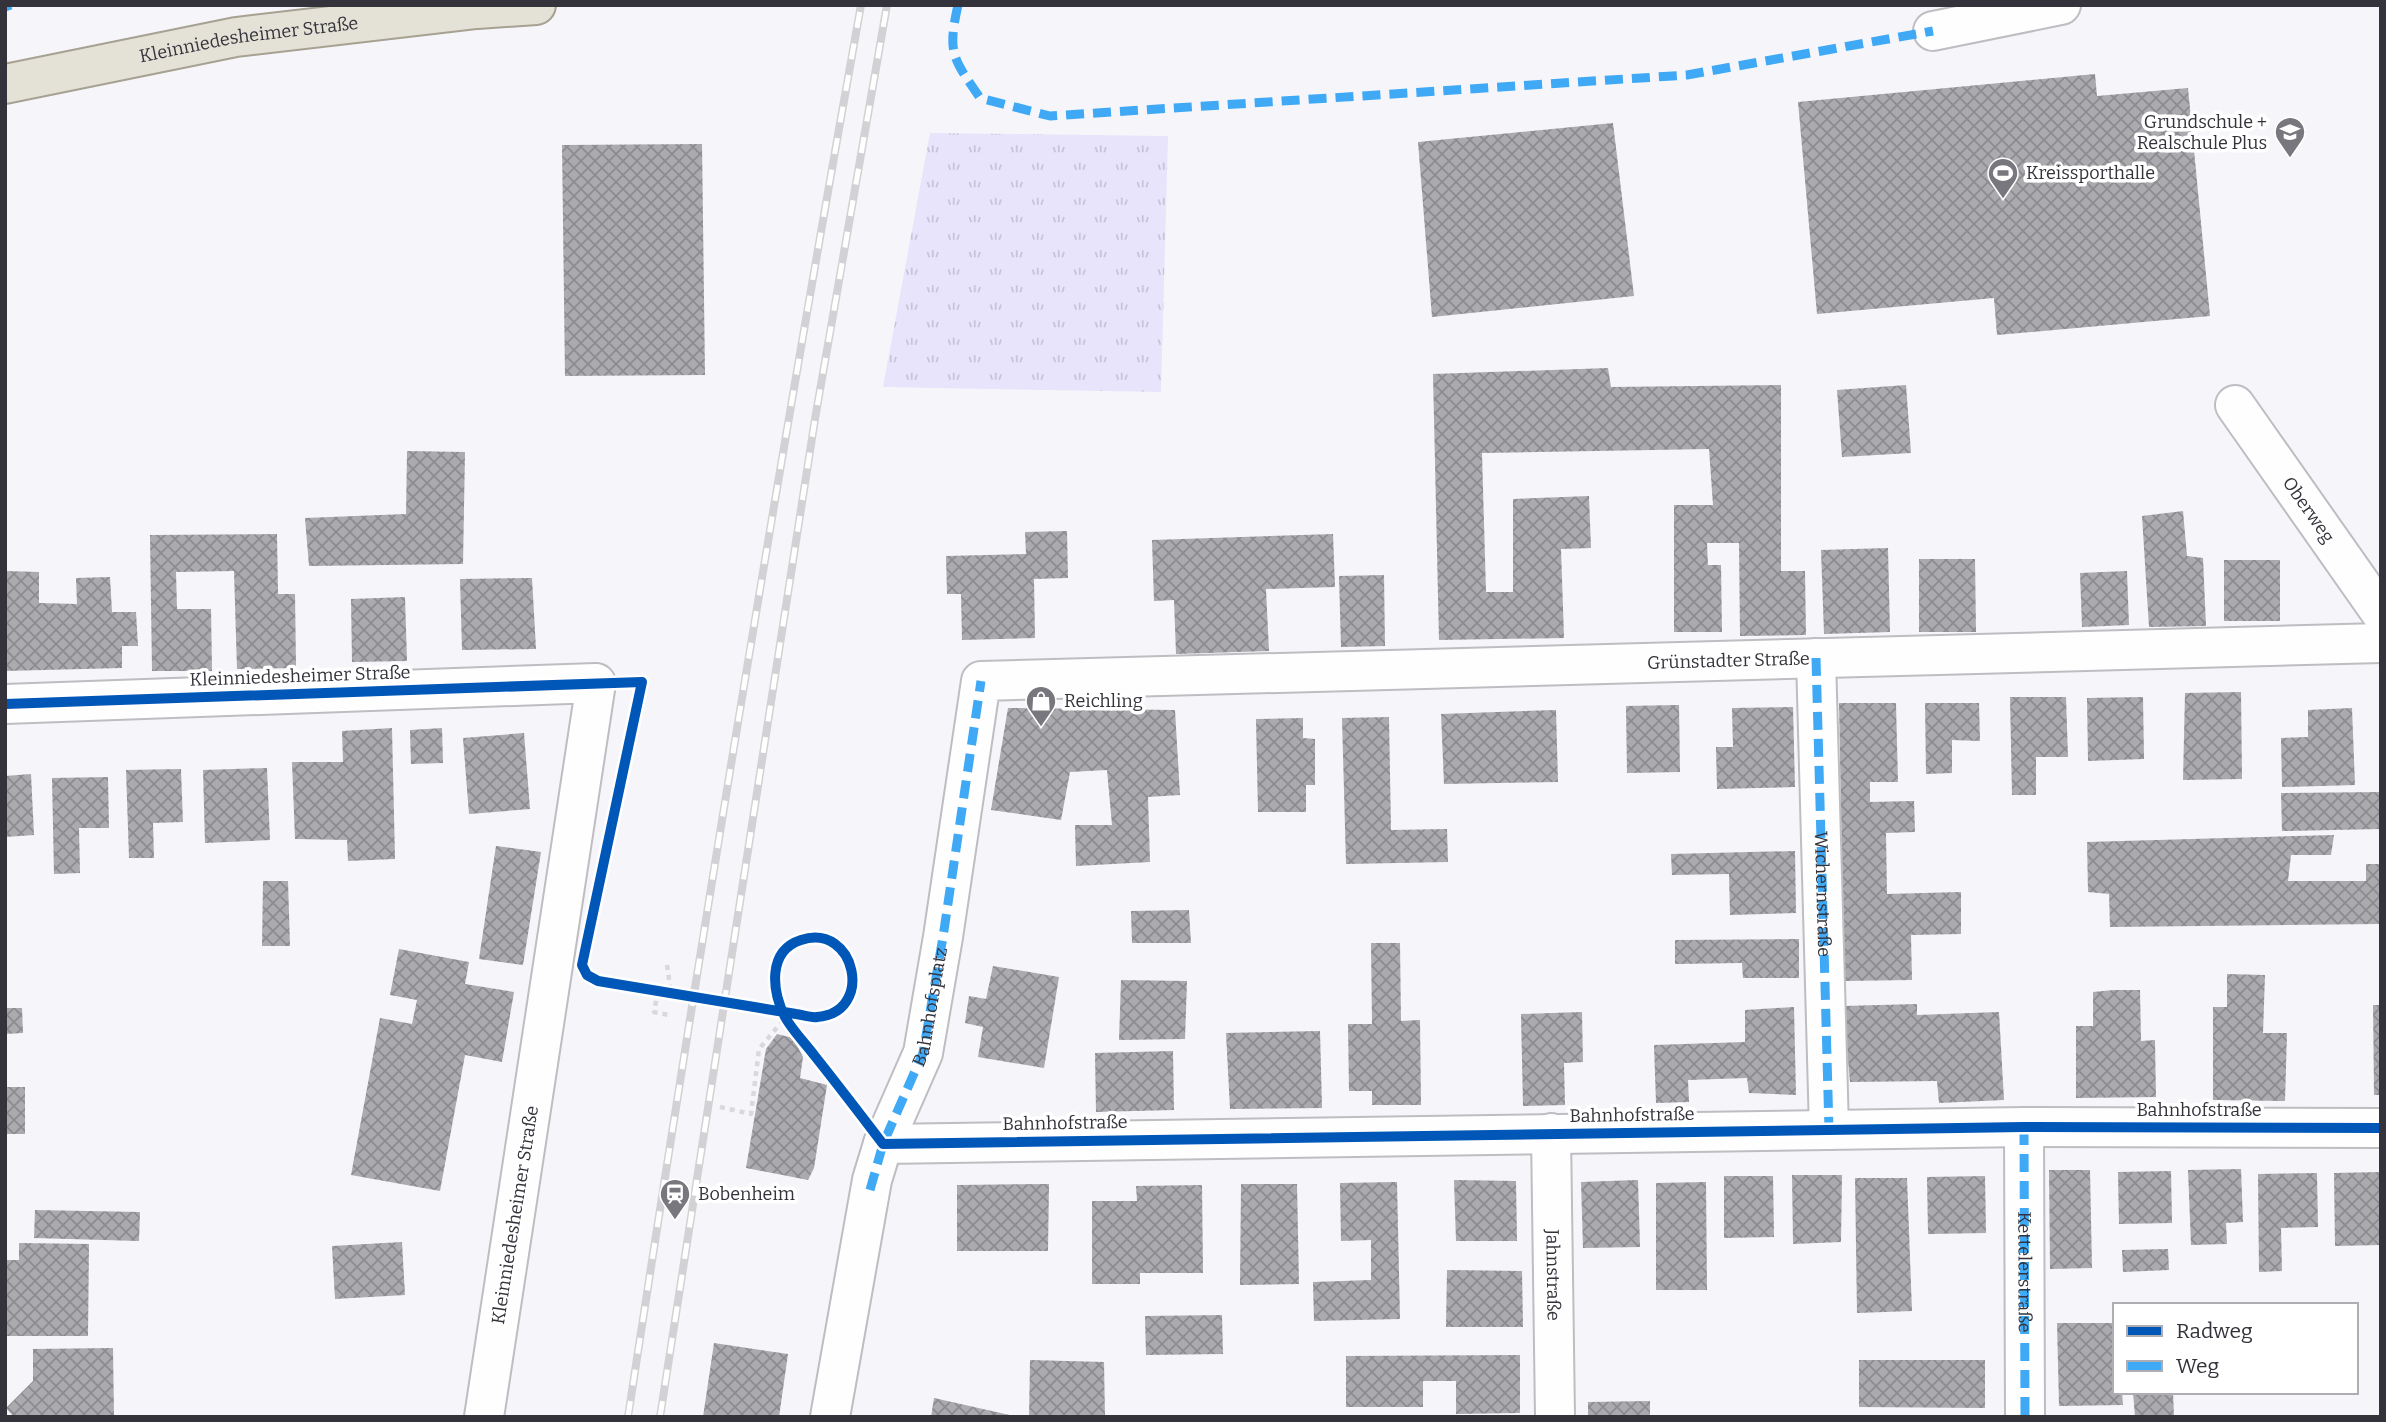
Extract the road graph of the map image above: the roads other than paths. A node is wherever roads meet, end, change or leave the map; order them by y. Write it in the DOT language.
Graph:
graph roads {
  1 [pos="536,5"];
  2 [pos="2061,5"];
  3 [pos="1933,31"];
  4 [pos="5,84"];
  5 [pos="2235,405"];
  6 [pos="2381,613"];
  7 [pos="2381,643"];
  8 [pos="1816,658"];
  9 [pos="1075,678"];
  10 [pos="5,704"];
  11 [pos="2024,1127"];
  12 [pos="2381,1128"];
  13 [pos="1829,1130"];
  14 [pos="1551,1133"];
  15 [pos="883,1144"];
  16 [pos="484,1417"];
  17 [pos="831,1417"];
  18 [pos="1555,1417"];
  19 [pos="2025,1417"];
  1 -- 4 [label="main road, Kleinniedesheimer Straße"];
  2 -- 3 [label="street"];
  5 -- 6 [label="street, Oberweg"];
  7 -- 8 [label="street, Grünstadter Straße"];
  8 -- 9 [label="street, Grünstadter Straße"];
  8 -- 13 [label="street, Wichernstraße"];
  9 -- 15 [label="street, Bahnhofsplatz"];
  10 -- 16 [label="street, Kleinniedesheimer Straße"];
  11 -- 12 [label="street, Bahnhofstraße"];
  11 -- 13 [label="street, Bahnhofstraße"];
  11 -- 19 [label="street, Kettelerstraße"];
  13 -- 14 [label="street, Bahnhofstraße"];
  14 -- 15 [label="street, Bahnhofstraße"];
  14 -- 18 [label="street, Jahnstraße"];
  15 -- 17 [label="street, Bahnhofsplatz"];
}
